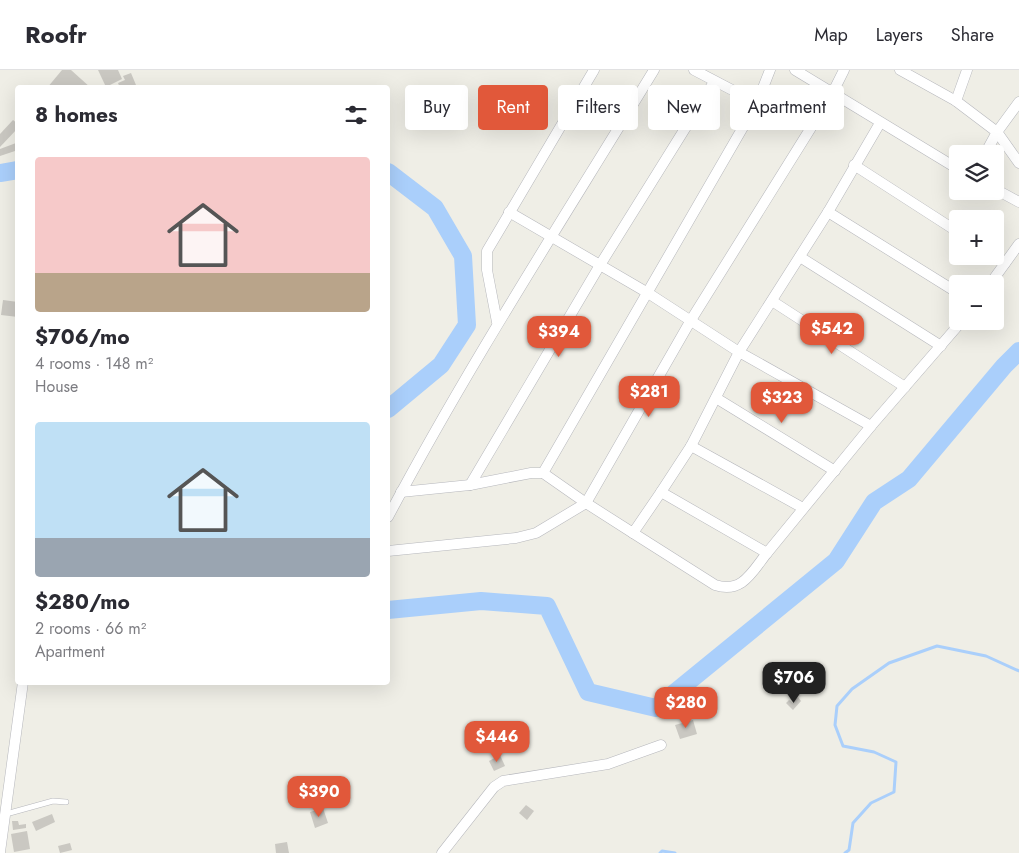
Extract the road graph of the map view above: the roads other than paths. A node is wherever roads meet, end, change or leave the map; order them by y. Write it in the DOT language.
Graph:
graph roads {
  1 [pos="594,70"];
  2 [pos="654,70"];
  3 [pos="694,70"];
  4 [pos="770,70"];
  5 [pos="794,70"];
  6 [pos="844,70"];
  7 [pos="967,70"];
  8 [pos="903,71"];
  9 [pos="714,82"];
  10 [pos="764,85"];
  11 [pos="818,85"];
  12 [pos="836,85"];
  13 [pos="730,90"];
  14 [pos="844,101"];
  15 [pos="956,101"];
  16 [pos="1019,102"];
  17 [pos="880,123"];
  18 [pos="742,130"];
  19 [pos="810,130"];
  20 [pos="997,132"];
  21 [pos="990,145"];
  22 [pos="1019,163"];
  23 [pos="949,164"];
  24 [pos="854,165"];
  25 [pos="1004,194"];
  26 [pos="1019,202"];
  27 [pos="509,212"];
  28 [pos="828,212"];
  29 [pos="949,226"];
  30 [pos="553,236"];
  31 [pos="1019,244"];
  32 [pos="800,257"];
  33 [pos="1005,262"];
  34 [pos="600,265"];
  35 [pos="996,275"];
  36 [pos="949,288"];
  37 [pos="648,293"];
  38 [pos="772,301"];
  39 [pos="691,320"];
  40 [pos="497,322"];
  41 [pos="954,330"];
  42 [pos="941,346"];
  43 [pos="739,352"];
  44 [pos="905,387"];
  45 [pos="716,398"];
  46 [pos="871,426"];
  47 [pos="691,446"];
  48 [pos="835,471"];
  49 [pos="543,473"];
  50 [pos="470,485"];
  51 [pos="401,492"];
  52 [pos="661,492"];
  53 [pos="586,503"];
  54 [pos="803,508"];
  55 [pos="390,513"];
  56 [pos="633,533"];
  57 [pos="390,551"];
  58 [pos="767,553"];
  59 [pos="23,685"];
  60 [pos="661,745"];
  61 [pos="66,802"];
  62 [pos="5,814"];
  63 [pos="0,852"];
  64 [pos="442,853"];
  1 -- 27 [label="street"];
  2 -- 30 [label="street"];
  3 -- 9 [label="street"];
  4 -- 10 [label="street"];
  5 -- 11 [label="street"];
  6 -- 12 [label="street"];
  7 -- 15 [label="street"];
  8 -- 15 [label="street"];
  9 -- 13 [label="street"];
  9 -- 34 [label="street"];
  14 -- 17 [label="street"];
  15 -- 20 [label="street"];
  16 -- 20 [label="street"];
  17 -- 23 [label="street"];
  17 -- 24 [label="street"];
  18 -- 37 [label="street"];
  19 -- 39 [label="street"];
  20 -- 21 [label="street"];
  20 -- 22 [label="street"];
  24 -- 28 [label="street"];
  24 -- 29 [label="street"];
  25 -- 26 [label="street"];
  27 -- 30 [label="street"];
  27 -- 40 [label="street"];
  28 -- 32 [label="street"];
  28 -- 36 [label="street"];
  30 -- 34 [label="street"];
  30 -- 40 [label="street"];
  31 -- 33 [label="street"];
  32 -- 38 [label="street"];
  32 -- 42 [label="street"];
  33 -- 35 [label="street"];
  34 -- 37 [label="street"];
  34 -- 50 [label="street"];
  37 -- 39 [label="street"];
  37 -- 49 [label="street"];
  38 -- 43 [label="street"];
  38 -- 44 [label="street"];
  39 -- 43 [label="street"];
  39 -- 53 [label="street"];
  40 -- 51 [label="street"];
  41 -- 42 [label="street"];
  42 -- 44 [label="street"];
  43 -- 45 [label="street"];
  43 -- 46 [label="street"];
  44 -- 46 [label="street"];
  45 -- 47 [label="street"];
  45 -- 48 [label="street"];
  46 -- 48 [label="street"];
  47 -- 52 [label="street"];
  47 -- 54 [label="street"];
  48 -- 54 [label="street"];
  49 -- 50 [label="street"];
  49 -- 53 [label="street"];
  50 -- 51 [label="street"];
  51 -- 55 [label="street"];
  52 -- 56 [label="street"];
  52 -- 58 [label="street"];
  53 -- 56 [label="street"];
  53 -- 57 [label="street"];
  54 -- 58 [label="street"];
  56 -- 58 [label="street"];
  59 -- 62 [label="street"];
  60 -- 64 [label="street"];
  61 -- 62 [label="lane"];
  62 -- 63 [label="street"];
}
